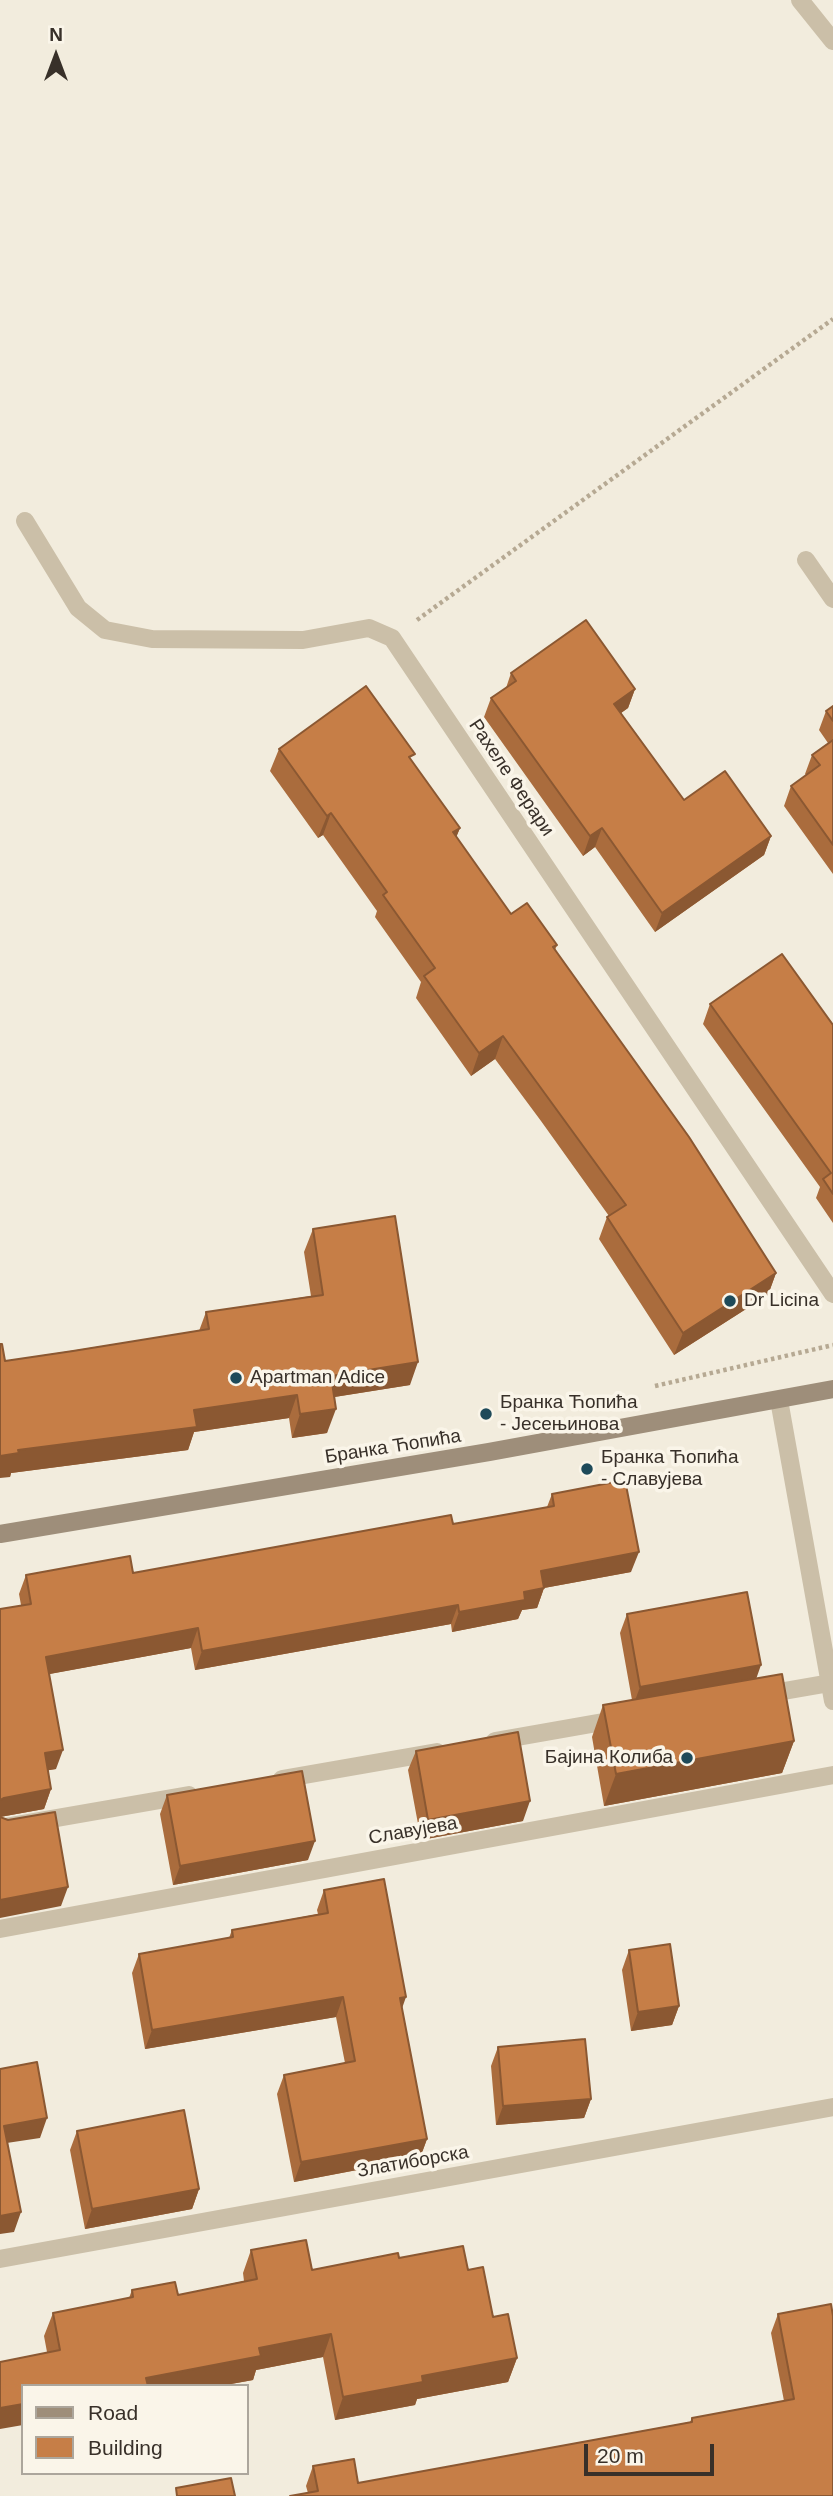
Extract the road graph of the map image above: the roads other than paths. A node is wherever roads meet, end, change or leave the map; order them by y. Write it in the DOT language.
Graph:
graph roads {
  1 [pos="800,0"];
  2 [pos="833,41"];
  3 [pos="25,521"];
  4 [pos="806,560"];
  5 [pos="833,599"];
  6 [pos="833,1294"];
  7 [pos="833,1389"];
  8 [pos="779,1400"];
  9 [pos="0,1534"];
  10 [pos="831,1692"];
  11 [pos="740,1698"];
  12 [pos="632,1717"];
  13 [pos="483,1744"];
  14 [pos="456,1748"];
  15 [pos="833,1775"];
  16 [pos="267,1782"];
  17 [pos="200,1793"];
  18 [pos="0,1828"];
  19 [pos="0,1928"];
  20 [pos="833,2107"];
  21 [pos="0,2259"];
  1 -- 2 [label="street"];
  3 -- 6 [label="street, Рахеле Ферари"];
  4 -- 5 [label="street"];
  7 -- 8 [label="street, Бранка Ћопића"];
  8 -- 9 [label="street, Бранка Ћопића"];
  8 -- 10 [label="street"];
  10 -- 11 [label="street"];
  12 -- 13 [label="street"];
  14 -- 16 [label="street"];
  15 -- 19 [label="street, Славујева"];
  17 -- 18 [label="street"];
  20 -- 21 [label="street, Златиборска"];
}
